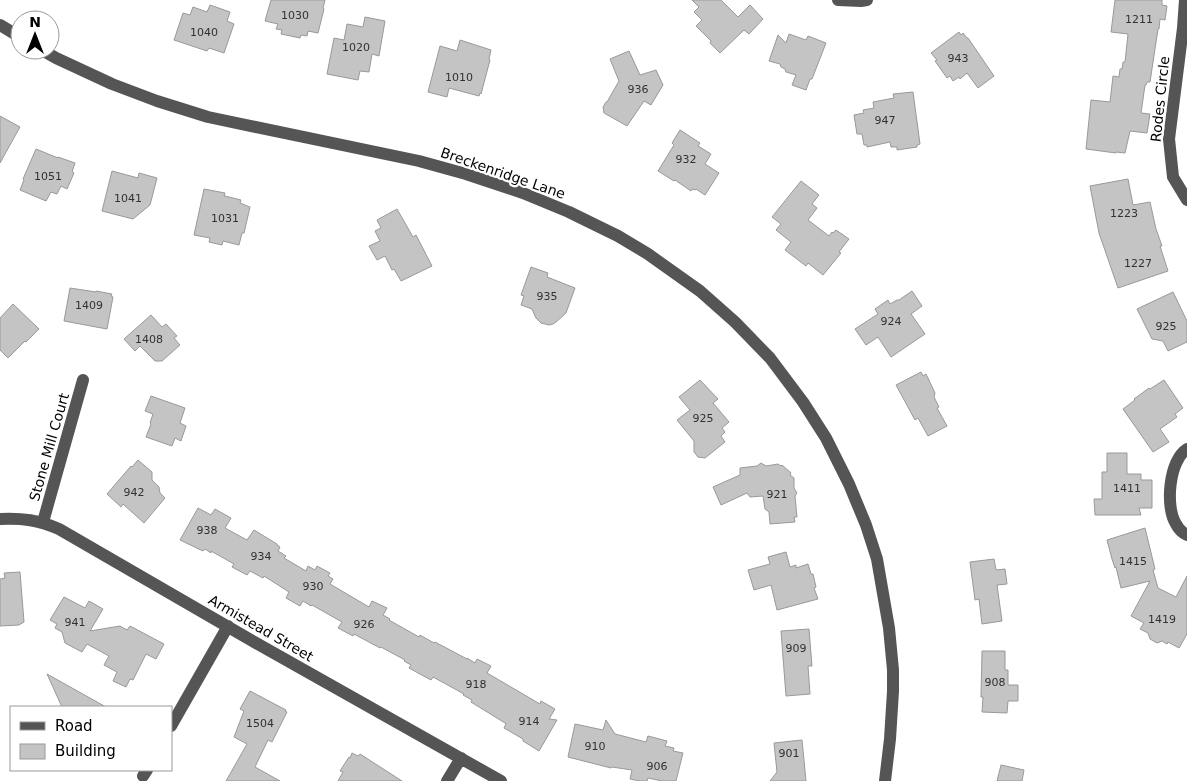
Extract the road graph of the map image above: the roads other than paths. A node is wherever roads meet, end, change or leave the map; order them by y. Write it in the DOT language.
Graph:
graph roads {
  1 [pos="838,0"];
  2 [pos="867,0"];
  3 [pos="1185,0"];
  4 [pos="1185,29"];
  5 [pos="60,60"];
  6 [pos="1187,200"];
  7 [pos="83,380"];
  8 [pos="1187,449"];
  9 [pos="0,519"];
  10 [pos="43,522"];
  11 [pos="1187,536"];
  12 [pos="228,626"];
  13 [pos="172,724"];
  14 [pos="461,758"];
  15 [pos="447,781"];
  16 [pos="501,781"];
  17 [pos="885,781"];
  1 -- 2 [label="street"];
  3 -- 4 [label="street, Rodes Circle"];
  4 -- 6 [label="street, Rodes Circle"];
  5 -- 17 [label="street, Breckenridge Lane"];
  7 -- 10 [label="street, Stone Mill Court"];
  8 -- 11 [label="street"];
  9 -- 10 [label="street, Armistead Street"];
  10 -- 12 [label="street, Armistead Street"];
  12 -- 13 [label="street"];
  12 -- 14 [label="street, Armistead Street"];
  14 -- 15 [label="street"];
  14 -- 16 [label="street, Armistead Street"];
}
